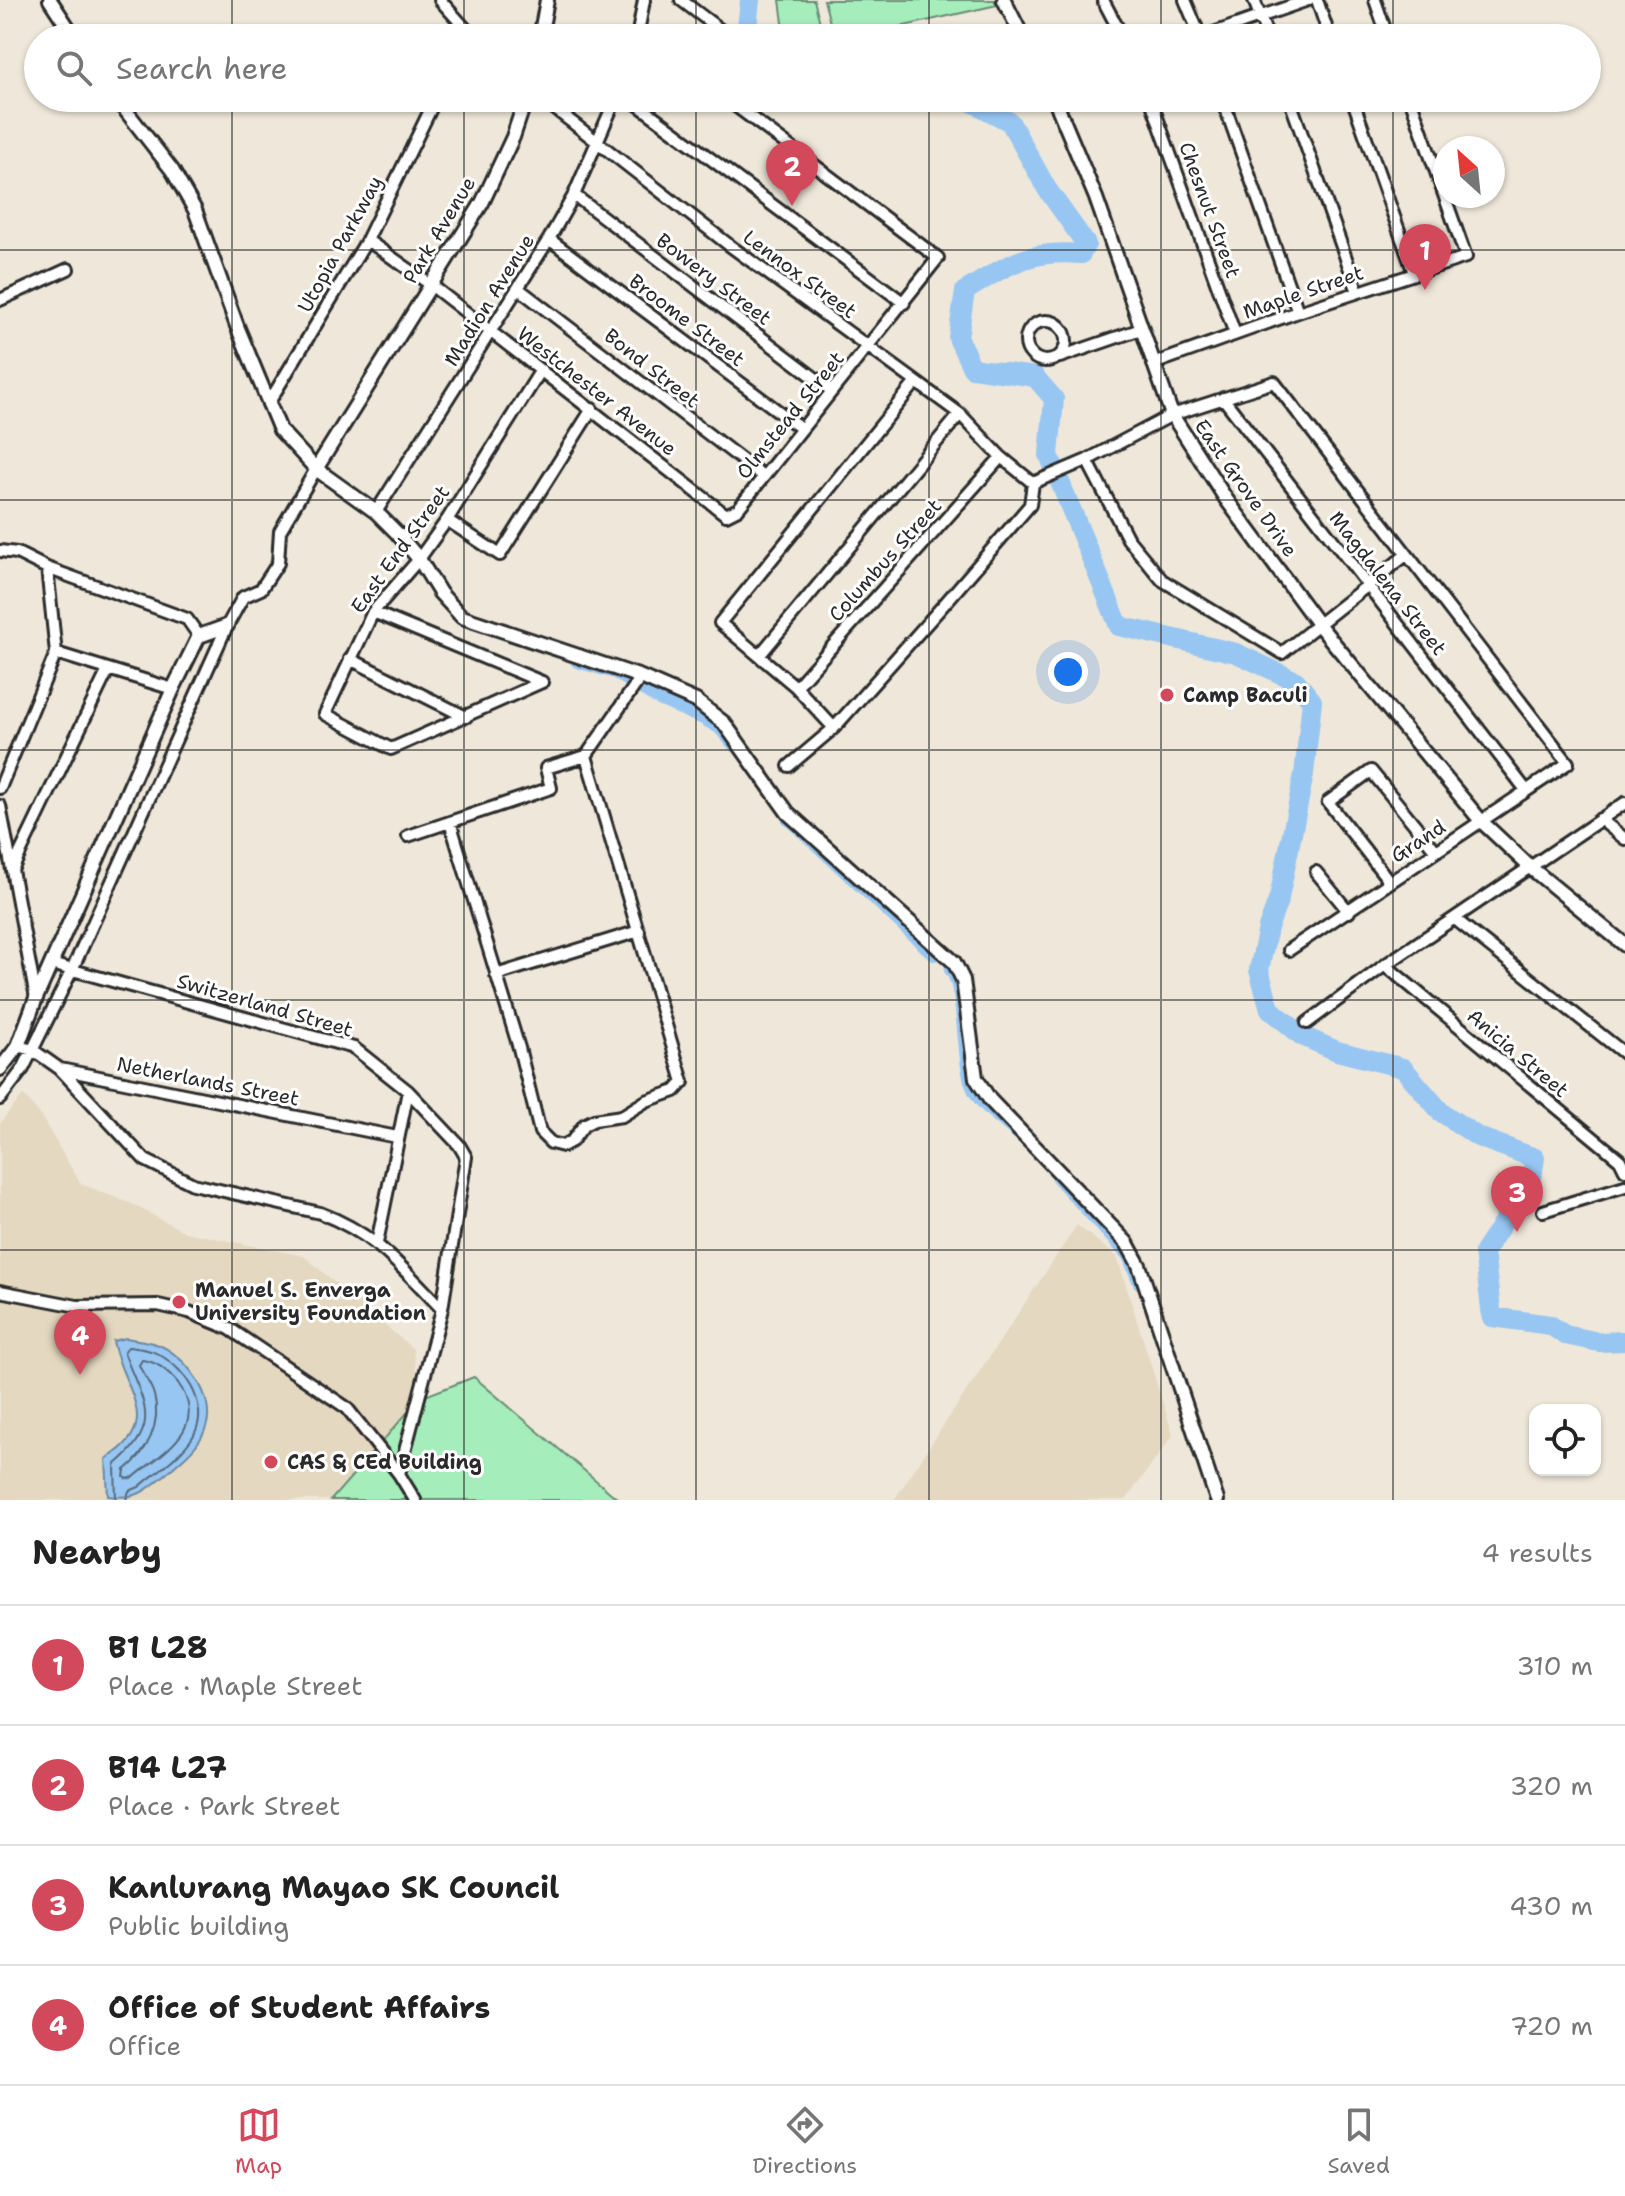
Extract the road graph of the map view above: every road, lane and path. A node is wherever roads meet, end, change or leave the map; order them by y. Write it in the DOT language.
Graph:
graph roads {
  1 [pos="50,0"];
  2 [pos="440,0"];
  3 [pos="547,0"];
  4 [pos="644,0"];
  5 [pos="681,0"];
  6 [pos="1004,0"];
  7 [pos="1103,0"];
  8 [pos="1185,0"];
  9 [pos="1254,0"];
  10 [pos="1308,0"];
  11 [pos="1317,0"];
  12 [pos="1375,0"];
  13 [pos="1260,17"];
  14 [pos="66,24"];
  15 [pos="459,24"];
  16 [pos="543,24"];
  17 [pos="641,24"];
  18 [pos="713,24"];
  19 [pos="1016,24"];
  20 [pos="1116,24"];
  21 [pos="1195,24"];
  22 [pos="1240,24"];
  23 [pos="1263,24"];
  24 [pos="1325,24"];
  25 [pos="1383,24"];
  26 [pos="127,112"];
  27 [pos="429,112"];
  28 [pos="521,112"];
  29 [pos="558,112"];
  30 [pos="611,112"];
  31 [pos="648,112"];
  32 [pos="744,112"];
  33 [pos="1064,112"];
  34 [pos="1155,112"];
  35 [pos="1227,112"];
  36 [pos="1294,112"];
  37 [pos="1357,112"];
  38 [pos="1415,112"];
  39 [pos="598,144"];
  40 [pos="574,195"];
  41 [pos="549,239"];
  42 [pos="367,240"];
  43 [pos="68,269"];
  44 [pos="1414,273"];
  45 [pos="431,285"];
  46 [pos="519,289"];
  47 [pos="1358,292"];
  48 [pos="0,300"];
  49 [pos="904,303"];
  50 [pos="1298,312"];
  51 [pos="1141,329"];
  52 [pos="491,332"];
  53 [pos="1235,334"];
  54 [pos="869,346"];
  55 [pos="1055,359"];
  56 [pos="1153,364"];
  57 [pos="541,370"];
  58 [pos="916,382"];
  59 [pos="832,391"];
  60 [pos="1223,398"];
  61 [pos="268,404"];
  62 [pos="592,409"];
  63 [pos="960,414"];
  64 [pos="1172,415"];
  65 [pos="802,429"];
  66 [pos="1001,457"];
  67 [pos="1087,460"];
  68 [pos="316,469"];
  69 [pos="763,476"];
  70 [pos="1033,483"];
  71 [pos="376,512"];
  72 [pos="726,515"];
  73 [pos="447,520"];
  74 [pos="0,551"];
  75 [pos="1406,555"];
  76 [pos="419,559"];
  77 [pos="47,568"];
  78 [pos="1367,586"];
  79 [pos="373,612"];
  80 [pos="1318,624"];
  81 [pos="227,626"];
  82 [pos="199,636"];
  83 [pos="56,653"];
  84 [pos="759,656"];
  85 [pos="350,659"];
  86 [pos="108,670"];
  87 [pos="641,677"];
  88 [pos="796,687"];
  89 [pos="173,689"];
  90 [pos="466,717"];
  91 [pos="834,728"];
  92 [pos="586,756"];
  93 [pos="789,766"];
  94 [pos="0,788"];
  95 [pos="1526,790"];
  96 [pos="1625,803"];
  97 [pos="0,806"];
  98 [pos="1600,819"];
  99 [pos="1481,821"];
  100 [pos="450,822"];
  101 [pos="408,836"];
  102 [pos="1625,839"];
  103 [pos="1436,851"];
  104 [pos="1531,868"];
  105 [pos="12,870"];
  106 [pos="1316,872"];
  107 [pos="1389,881"];
  108 [pos="1349,912"];
  109 [pos="1455,919"];
  110 [pos="639,931"];
  111 [pos="1625,945"];
  112 [pos="1289,950"];
  113 [pos="51,964"];
  114 [pos="1385,965"];
  115 [pos="72,970"];
  116 [pos="496,975"];
  117 [pos="36,998"];
  118 [pos="1307,1023"];
  119 [pos="18,1046"];
  120 [pos="33,1050"];
  121 [pos="1625,1054"];
  122 [pos="0,1069"];
  123 [pos="60,1069"];
  124 [pos="408,1091"];
  125 [pos="0,1099"];
  126 [pos="397,1137"];
  127 [pos="1625,1170"];
  128 [pos="1625,1186"];
  129 [pos="1543,1211"];
  130 [pos="377,1243"];
  131 [pos="0,1291"];
  132 [pos="442,1309"];
  133 [pos="399,1474"];
  134 [pos="415,1500"];
  135 [pos="1217,1500"];
  1 -- 14 [label="street"];
  2 -- 15 [label="street"];
  3 -- 16 [label="street"];
  4 -- 17 [label="street"];
  5 -- 18 [label="street"];
  6 -- 19 [label="street"];
  7 -- 20 [label="street"];
  8 -- 21 [label="street"];
  9 -- 13 [label="street"];
  10 -- 13 [label="street"];
  11 -- 24 [label="street"];
  12 -- 25 [label="street"];
  13 -- 22 [label="street"];
  13 -- 23 [label="street"];
  26 -- 61 [label="street"];
  27 -- 42 [label="street, Utopia Parkway"];
  28 -- 45 [label="street, Park Avenue"];
  29 -- 39 [label="street, Lennox Street"];
  30 -- 39 [label="street, Madion Avenue"];
  31 -- 49 [label="street"];
  32 -- 49 [label="street, Olmstead Street"];
  33 -- 51 [label="street, East Grove Drive"];
  34 -- 53 [label="street, Chesnut Street"];
  35 -- 50 [label="street"];
  36 -- 47 [label="street"];
  37 -- 44 [label="street"];
  38 -- 44 [label="street, Maple Street"];
  39 -- 40 [label="street, Madion Avenue"];
  39 -- 54 [label="street, Lennox Street"];
  40 -- 41 [label="street, Madion Avenue"];
  40 -- 59 [label="street, Bowery Street"];
  41 -- 46 [label="street, Madion Avenue"];
  41 -- 65 [label="street, Broome Street"];
  42 -- 45 [label="street, Westchester Avenue"];
  42 -- 61 [label="street, Utopia Parkway"];
  43 -- 48 [label="street"];
  44 -- 47 [label="street, Maple Street"];
  45 -- 52 [label="street, Westchester Avenue"];
  45 -- 68 [label="street, Park Avenue"];
  46 -- 52 [label="street, Madion Avenue"];
  46 -- 69 [label="street, Bond Street"];
  47 -- 50 [label="street, Maple Street"];
  49 -- 54 [label="street, Olmstead Street"];
  50 -- 53 [label="street, Maple Street"];
  51 -- 55 [label="street"];
  51 -- 56 [label="street, East Grove Drive"];
  52 -- 57 [label="street, Westchester Avenue"];
  52 -- 71 [label="street, Madion Avenue"];
  53 -- 56 [label="street, Maple Street"];
  54 -- 58 [label="street, Lennox Street"];
  54 -- 59 [label="street, Olmstead Street"];
  55 -- 55 [label="street"];
  56 -- 64 [label="street, East Grove Drive"];
  57 -- 62 [label="street, Westchester Avenue"];
  57 -- 73 [label="street, East End Street"];
  58 -- 63 [label="street, Lennox Street"];
  58 -- 84 [label="street"];
  59 -- 65 [label="street, Olmstead Street"];
  60 -- 64 [label="street"];
  60 -- 75 [label="street"];
  60 -- 78 [label="street, Magdalena Street"];
  61 -- 68 [label="street"];
  62 -- 72 [label="street, Westchester Avenue"];
  62 -- 73 [label="street"];
  63 -- 66 [label="street, Lennox Street"];
  63 -- 84 [label="street"];
  64 -- 67 [label="street"];
  64 -- 80 [label="street, East Grove Drive"];
  65 -- 69 [label="street, Olmstead Street"];
  66 -- 70 [label="street, Lennox Street"];
  66 -- 88 [label="street, Columbus Street"];
  67 -- 70 [label="street"];
  67 -- 80 [label="street"];
  68 -- 71 [label="street"];
  68 -- 81 [label="street"];
  69 -- 72 [label="street, Olmstead Street"];
  70 -- 91 [label="street"];
  71 -- 76 [label="street"];
  73 -- 76 [label="street, East End Street"];
  74 -- 77 [label="street"];
  75 -- 78 [label="street"];
  75 -- 95 [label="street, Grand"];
  76 -- 79 [label="street, East End Street"];
  76 -- 87 [label="street"];
  77 -- 82 [label="street"];
  77 -- 83 [label="street"];
  78 -- 80 [label="street"];
  78 -- 95 [label="street, Magdalena Street"];
  79 -- 85 [label="street, East End Street"];
  79 -- 90 [label="street, East End Street"];
  80 -- 99 [label="street, East Grove Drive"];
  81 -- 82 [label="street"];
  81 -- 115 [label="street"];
  82 -- 89 [label="street"];
  83 -- 86 [label="street"];
  83 -- 94 [label="street"];
  84 -- 88 [label="street"];
  85 -- 90 [label="street"];
  85 -- 90 [label="street, East End Street"];
  86 -- 89 [label="street"];
  86 -- 105 [label="street"];
  87 -- 92 [label="street"];
  87 -- 135 [label="street"];
  88 -- 91 [label="street"];
  89 -- 113 [label="street"];
  91 -- 93 [label="street"];
  92 -- 100 [label="street"];
  92 -- 110 [label="street"];
  95 -- 99 [label="street, Grand"];
  96 -- 98 [label="street"];
  97 -- 105 [label="street"];
  98 -- 102 [label="street"];
  98 -- 104 [label="street"];
  99 -- 103 [label="street, Grand"];
  99 -- 104 [label="street, East Grove Drive"];
  100 -- 101 [label="street"];
  100 -- 116 [label="street"];
  103 -- 107 [label="street, Grand"];
  103 -- 107 [label="street"];
  104 -- 109 [label="street"];
  104 -- 111 [label="street, East Grove Drive"];
  105 -- 117 [label="street"];
  106 -- 108 [label="street"];
  107 -- 108 [label="street, Grand"];
  108 -- 112 [label="street, Grand"];
  109 -- 114 [label="street"];
  109 -- 121 [label="street"];
  110 -- 116 [label="street"];
  110 -- 116 [label="street"];
  113 -- 115 [label="street, Switzerland Street"];
  113 -- 117 [label="street"];
  114 -- 118 [label="street"];
  114 -- 127 [label="street, Anicia Street"];
  115 -- 120 [label="street"];
  115 -- 124 [label="street, Switzerland Street"];
  117 -- 119 [label="street"];
  119 -- 120 [label="street, Netherlands Street"];
  119 -- 122 [label="street"];
  120 -- 123 [label="street, Netherlands Street"];
  120 -- 125 [label="street"];
  123 -- 126 [label="street, Netherlands Street"];
  123 -- 130 [label="street"];
  124 -- 126 [label="street"];
  124 -- 132 [label="street, Switzerland Street"];
  126 -- 130 [label="street"];
  128 -- 129 [label="street"];
  130 -- 132 [label="street"];
  131 -- 133 [label="street"];
  132 -- 133 [label="street"];
  133 -- 134 [label="street"];
}
